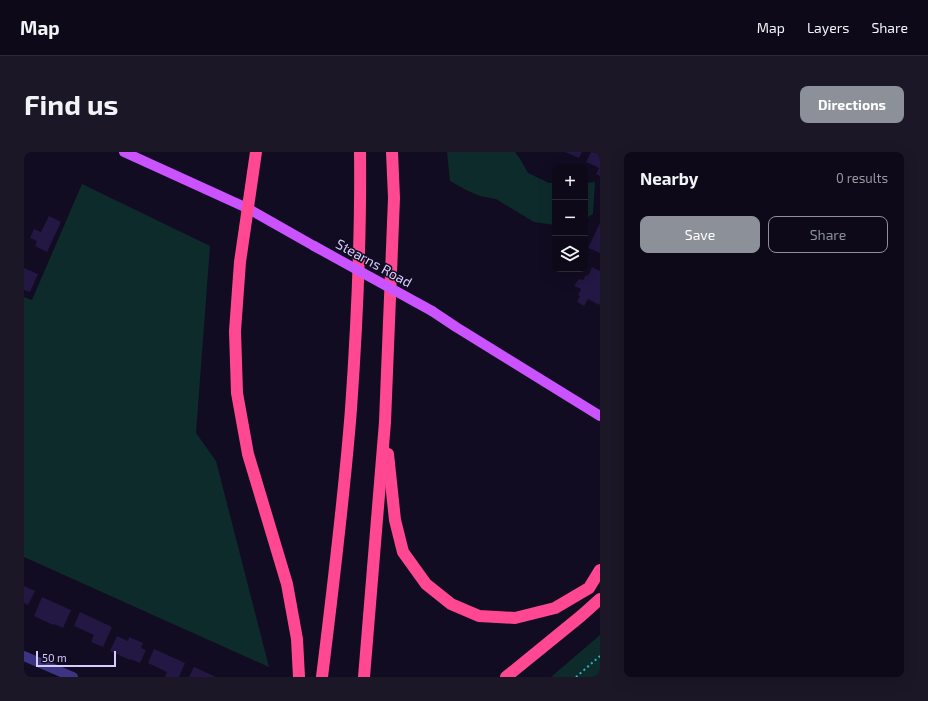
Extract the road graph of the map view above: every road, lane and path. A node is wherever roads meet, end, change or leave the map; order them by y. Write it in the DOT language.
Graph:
graph roads {
  1 [pos="124,152"];
  2 [pos="256,152"];
  3 [pos="360,152"];
  4 [pos="392,152"];
  5 [pos="247,208"];
  6 [pos="600,416"];
  7 [pos="385,422"];
  8 [pos="600,570"];
  9 [pos="600,599"];
  10 [pos="600,656"];
  11 [pos="25,659"];
  12 [pos="73,677"];
  13 [pos="299,677"];
  14 [pos="322,677"];
  15 [pos="364,677"];
  16 [pos="506,677"];
  17 [pos="576,677"];
  1 -- 5 [label="main road, Stearns Road"];
  2 -- 5 [label="highway"];
  3 -- 14 [label="highway"];
  4 -- 7 [label="highway"];
  5 -- 6 [label="main road, Stearns Road, bridge"];
  5 -- 13 [label="highway"];
  7 -- 8 [label="highway"];
  7 -- 15 [label="highway"];
  9 -- 16 [label="highway"];
  10 -- 17 [label="path"];
  11 -- 12 [label="street"];
}
